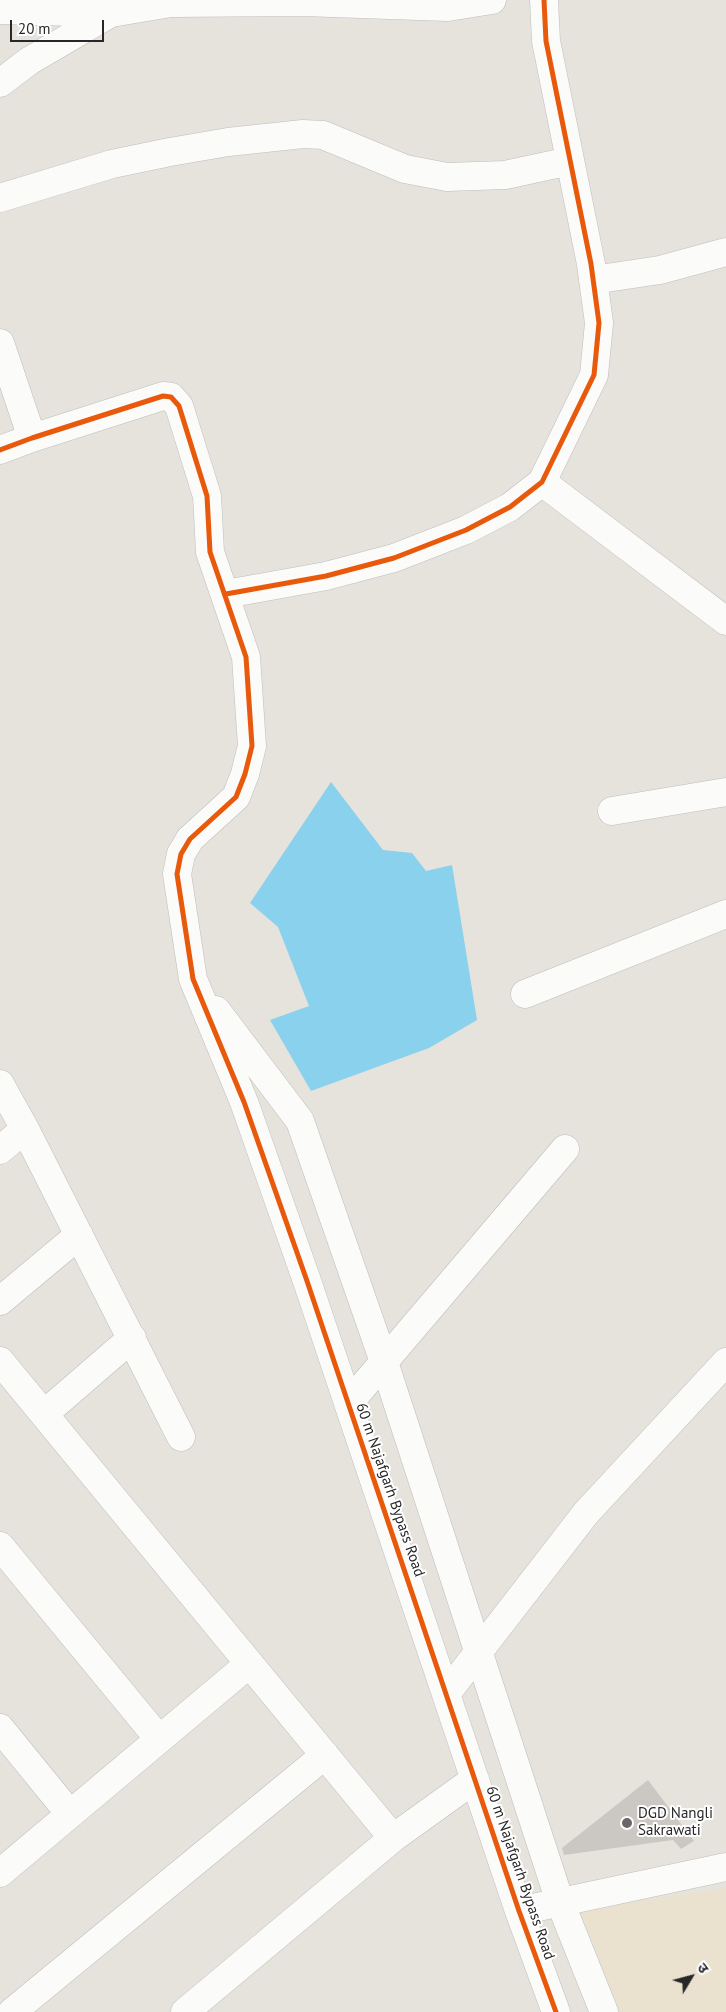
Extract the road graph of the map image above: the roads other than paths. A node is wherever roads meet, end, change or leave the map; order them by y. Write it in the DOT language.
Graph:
graph roads {
  1 [pos="492,0"];
  2 [pos="544,0"];
  3 [pos="0,10"];
  4 [pos="111,12"];
  5 [pos="0,82"];
  6 [pos="570,160"];
  7 [pos="0,198"];
  8 [pos="726,252"];
  9 [pos="593,280"];
  10 [pos="0,343"];
  11 [pos="32,438"];
  12 [pos="0,450"];
  13 [pos="542,482"];
  14 [pos="226,594"];
  15 [pos="726,621"];
  16 [pos="726,792"];
  17 [pos="612,811"];
  18 [pos="726,914"];
  19 [pos="193,979"];
  20 [pos="525,994"];
  21 [pos="0,1084"];
  22 [pos="25,1129"];
  23 [pos="565,1149"];
  24 [pos="0,1150"];
  25 [pos="79,1235"];
  26 [pos="0,1301"];
  27 [pos="132,1338"];
  28 [pos="0,1361"];
  29 [pos="384,1362"];
  30 [pos="726,1362"];
  31 [pos="348,1404"];
  32 [pos="44,1414"];
  33 [pos="181,1437"];
  34 [pos="0,1546"];
  35 [pos="478,1652"];
  36 [pos="249,1664"];
  37 [pos="446,1694"];
  38 [pos="0,1728"];
  39 [pos="159,1739"];
  40 [pos="325,1755"];
  41 [pos="475,1779"];
  42 [pos="70,1814"];
  43 [pos="393,1838"];
  44 [pos="726,1867"];
  45 [pos="0,1873"];
  46 [pos="560,1902"];
  47 [pos="519,1911"];
  48 [pos="12,2012"];
  49 [pos="185,2012"];
  50 [pos="556,2012"];
  51 [pos="604,2012"];
  1 -- 4 [label="street"];
  2 -- 6 [label="street"];
  3 -- 4 [label="street"];
  4 -- 5 [label="street"];
  6 -- 7 [label="street"];
  6 -- 9 [label="street"];
  8 -- 9 [label="street"];
  9 -- 13 [label="street"];
  10 -- 11 [label="street"];
  11 -- 12 [label="street"];
  11 -- 14 [label="street"];
  13 -- 14 [label="street"];
  13 -- 15 [label="street"];
  14 -- 19 [label="street"];
  16 -- 17 [label="street"];
  18 -- 20 [label="street"];
  19 -- 29 [label="street, 60 m Najafgarh Bypass Road"];
  19 -- 31 [label="street, 60 m Najafgarh Bypass Road"];
  21 -- 22 [label="street"];
  22 -- 24 [label="street"];
  22 -- 25 [label="street"];
  23 -- 29 [label="street"];
  25 -- 26 [label="street"];
  25 -- 27 [label="street"];
  27 -- 32 [label="street"];
  27 -- 33 [label="street"];
  28 -- 32 [label="street"];
  29 -- 31 [label="street"];
  29 -- 35 [label="street, 60 m Najafgarh Bypass Road"];
  30 -- 35 [label="street"];
  31 -- 37 [label="street, 60 m Najafgarh Bypass Road"];
  32 -- 36 [label="street"];
  34 -- 39 [label="street"];
  35 -- 37 [label="street"];
  35 -- 46 [label="street, 60 m Najafgarh Bypass Road"];
  36 -- 39 [label="street"];
  36 -- 40 [label="street"];
  37 -- 41 [label="street, 60 m Najafgarh Bypass Road"];
  38 -- 42 [label="street"];
  39 -- 42 [label="street"];
  40 -- 43 [label="street"];
  40 -- 48 [label="street"];
  41 -- 43 [label="street"];
  41 -- 47 [label="street, 60 m Najafgarh Bypass Road"];
  42 -- 45 [label="street"];
  43 -- 49 [label="street"];
  44 -- 46 [label="street"];
  46 -- 47 [label="street"];
  46 -- 51 [label="street, 60 m Najafgarh Bypass Road"];
  47 -- 50 [label="street, 60 m Najafgarh Bypass Road"];
}
